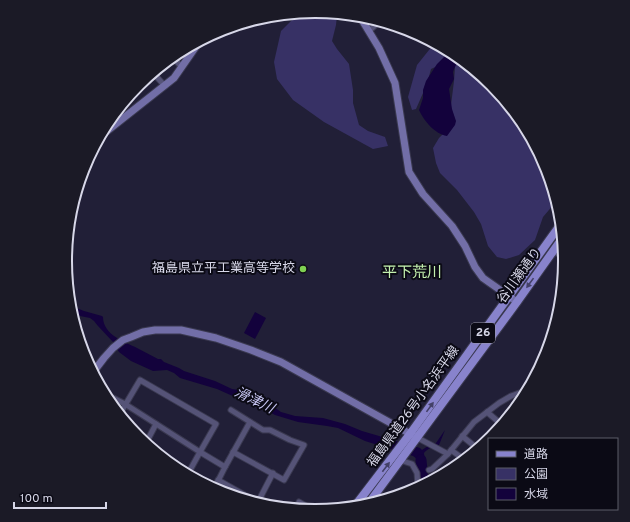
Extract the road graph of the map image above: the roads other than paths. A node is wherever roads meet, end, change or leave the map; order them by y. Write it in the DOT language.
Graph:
graph roads {
  1 [pos="364,23"];
  2 [pos="376,26"];
  3 [pos="369,32"];
  4 [pos="192,52"];
  5 [pos="176,61"];
  6 [pos="182,67"];
  7 [pos="157,77"];
  8 [pos="166,86"];
  9 [pos="113,127"];
  10 [pos="556,231"];
  11 [pos="557,245"];
  12 [pos="553,251"];
  13 [pos="558,253"];
  14 [pos="509,296"];
  15 [pos="517,302"];
  16 [pos="97,367"];
  17 [pos="519,393"];
  18 [pos="115,399"];
  19 [pos="125,404"];
  20 [pos="122,409"];
  21 [pos="231,410"];
  22 [pos="487,412"];
  23 [pos="498,421"];
  24 [pos="250,422"];
  25 [pos="156,424"];
  26 [pos="462,436"];
  27 [pos="149,438"];
  28 [pos="412,438"];
  29 [pos="474,445"];
  30 [pos="200,452"];
  31 [pos="233,452"];
  32 [pos="449,452"];
  33 [pos="400,456"];
  34 [pos="459,457"];
  35 [pos="225,467"];
  36 [pos="190,469"];
  37 [pos="429,470"];
  38 [pos="273,473"];
  39 [pos="218,480"];
  40 [pos="418,481"];
  41 [pos="217,483"];
  42 [pos="238,491"];
  43 [pos="373,497"];
  44 [pos="260,498"];
  45 [pos="360,499"];
  1 -- 3 [label="street"];
  2 -- 3 [label="street"];
  3 -- 14 [label="street"];
  4 -- 6 [label="street"];
  5 -- 6 [label="street"];
  6 -- 8 [label="street"];
  7 -- 8 [label="street"];
  8 -- 9 [label="street"];
  10 -- 14 [label="main road, 福島県道26号小名浜平線 / 26"];
  11 -- 12 [label="main road, 谷川瀬通り / 26"];
  12 -- 13 [label="street"];
  12 -- 15 [label="main road, 谷川瀬通り / 26, one-way"];
  14 -- 15 [label="street"];
  28 -- 14 [label="main road, 福島県道26号小名浜平線 / 26, one-way"];
  15 -- 28 [label="main road, 谷川瀬通り / 26"];
  16 -- 28 [label="street"];
  17 -- 22 [label="street"];
  18 -- 19 [label="street"];
  19 -- 20 [label="street"];
  19 -- 25 [label="street"];
  19 -- 30 [label="street"];
  21 -- 24 [label="street"];
  22 -- 23 [label="street"];
  22 -- 26 [label="street"];
  24 -- 31 [label="street"];
  24 -- 38 [label="street"];
  25 -- 27 [label="street"];
  25 -- 30 [label="street"];
  26 -- 29 [label="street"];
  26 -- 32 [label="street"];
  28 -- 32 [label="street"];
  28 -- 33 [label="main road, 福島県道26号小名浜平線 / 26"];
  30 -- 35 [label="street"];
  30 -- 36 [label="street"];
  31 -- 35 [label="street"];
  31 -- 38 [label="street"];
  32 -- 34 [label="street"];
  32 -- 37 [label="street"];
  33 -- 40 [label="street"];
  33 -- 43 [label="main road, 26"];
  45 -- 33 [label="main road, 福島県道26号小名浜平線 / 26, one-way"];
  35 -- 39 [label="street"];
  38 -- 44 [label="street"];
  39 -- 41 [label="street"];
  39 -- 42 [label="street"];
}
